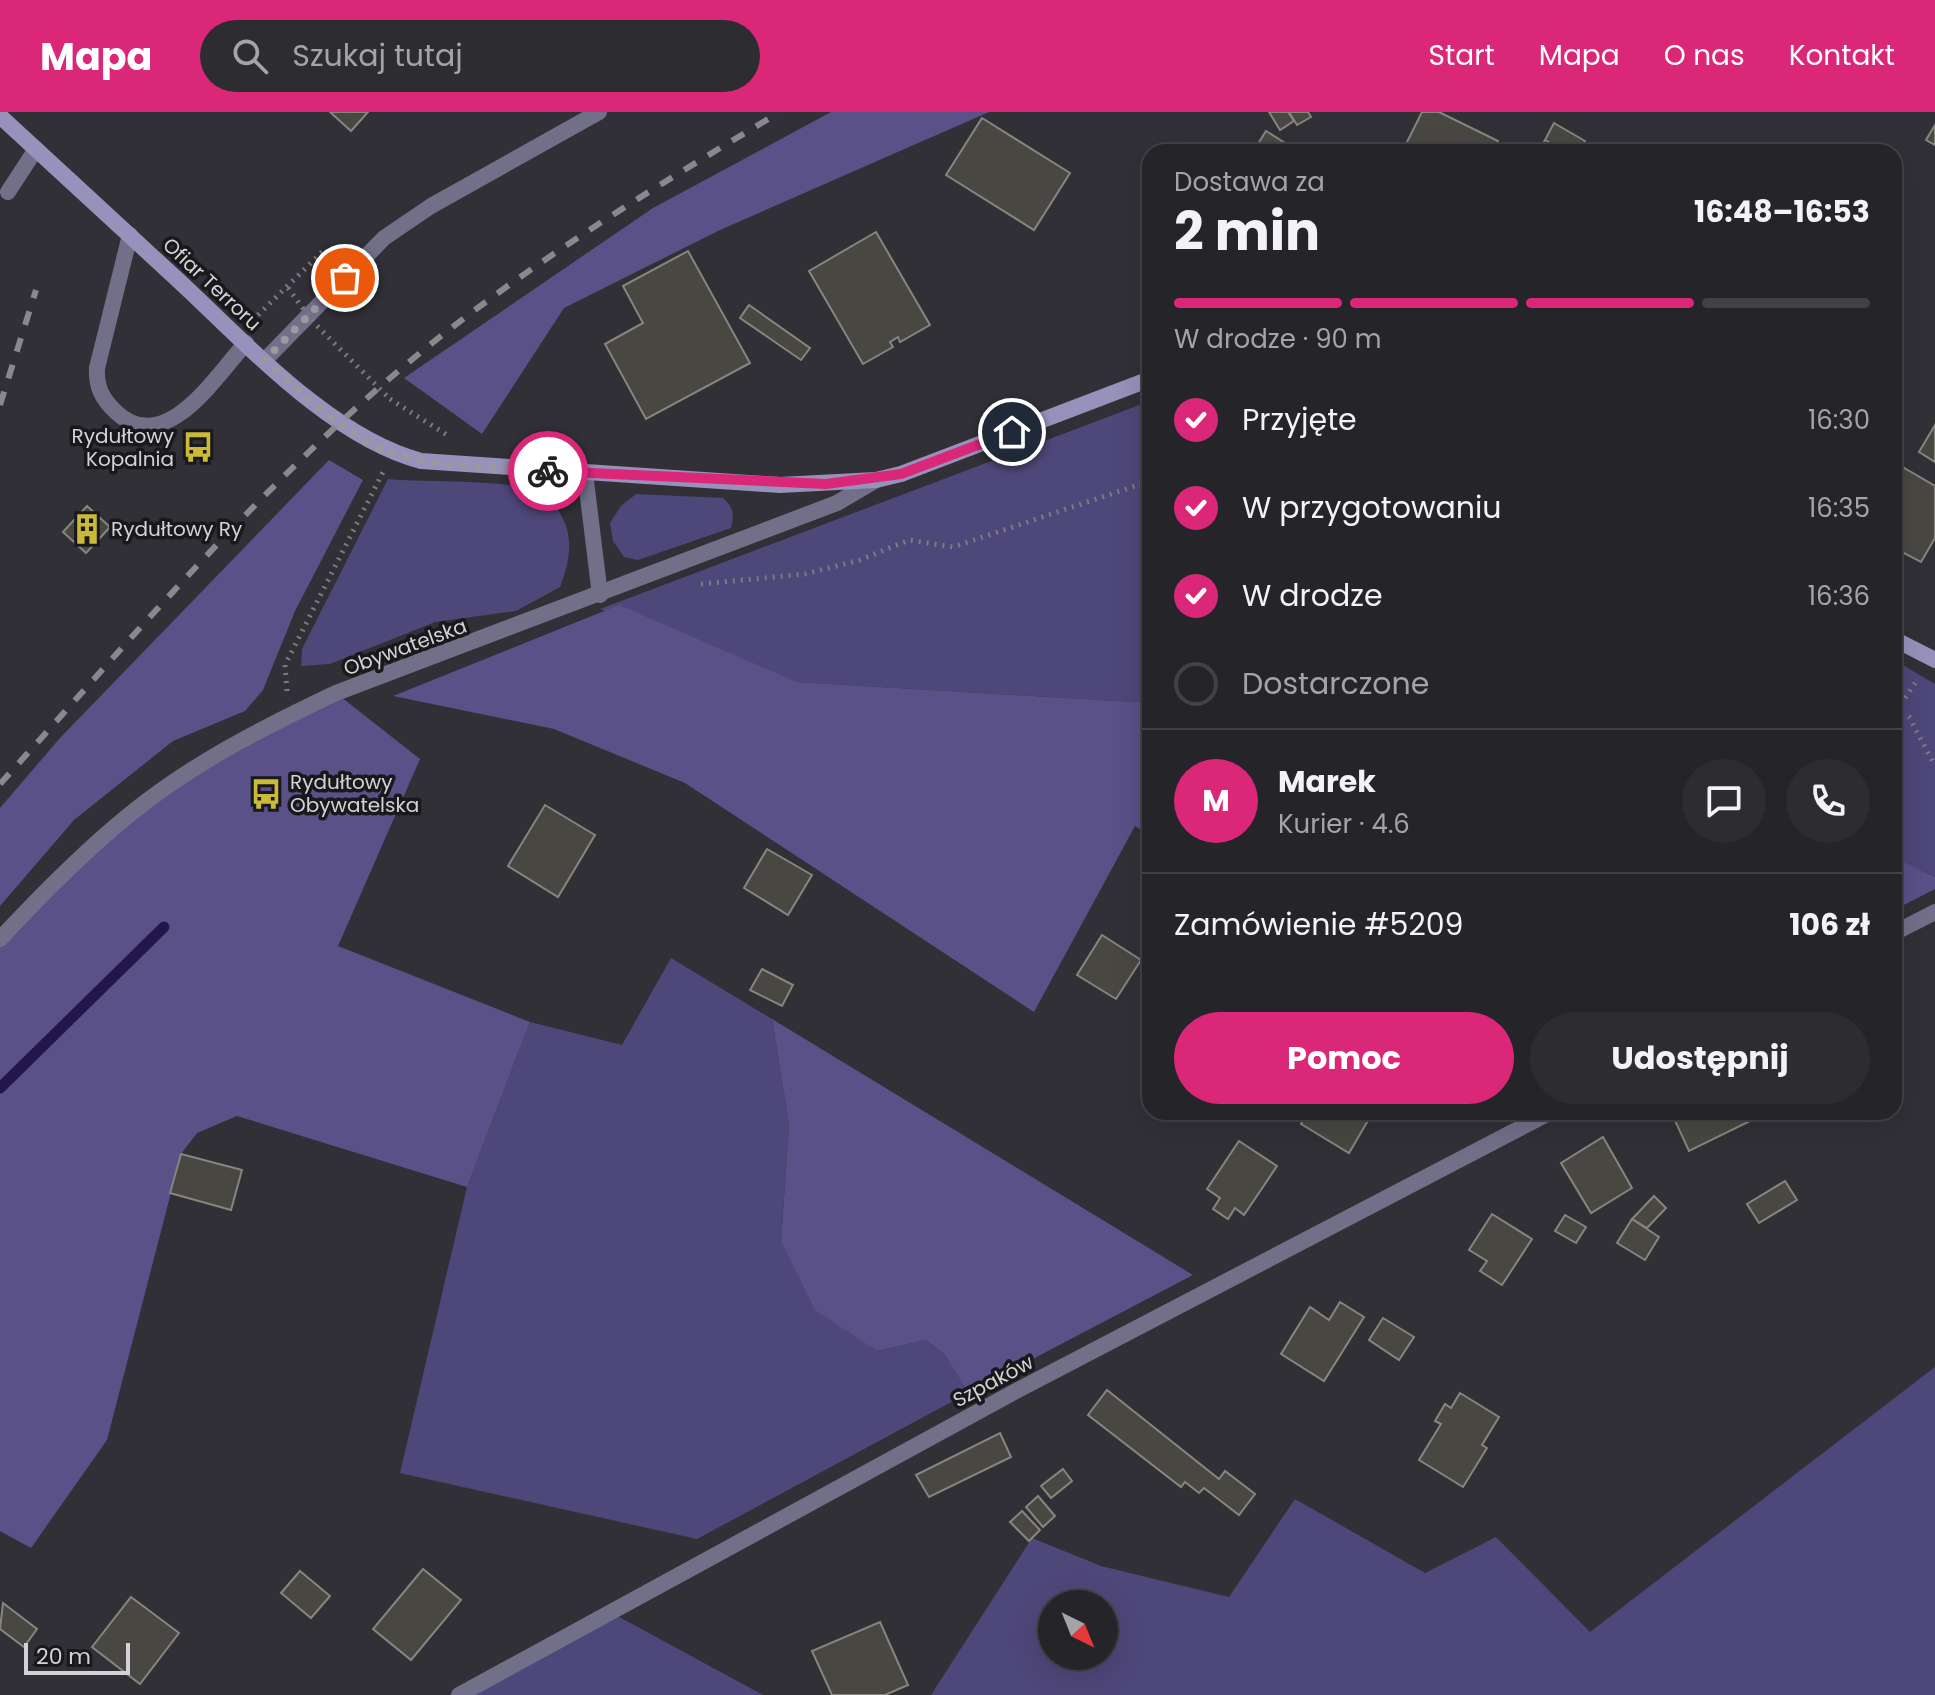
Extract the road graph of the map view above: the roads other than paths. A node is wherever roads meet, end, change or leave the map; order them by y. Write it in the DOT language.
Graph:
graph roads {
  1 [pos="599,112"];
  2 [pos="0,116"];
  3 [pos="36,149"];
  4 [pos="8,192"];
  5 [pos="130,235"];
  6 [pos="246,343"];
  7 [pos="265,360"];
  8 [pos="1142,382"];
  9 [pos="585,473"];
  10 [pos="876,480"];
  11 [pos="600,595"];
  12 [pos="1902,643"];
  13 [pos="1933,660"];
  14 [pos="1935,912"];
  15 [pos="1902,929"];
  16 [pos="0,939"];
  17 [pos="1536,1120"];
  18 [pos="459,1695"];
  1 -- 7 [label="street, Ofiar Terroru"];
  2 -- 3 [label="street, Ofiar Terroru"];
  3 -- 4 [label="street"];
  3 -- 5 [label="street, Ofiar Terroru"];
  5 -- 6 [label="street, Ofiar Terroru"];
  5 -- 6 [label="street"];
  6 -- 7 [label="street, Ofiar Terroru"];
  7 -- 9 [label="street, Obywatelska"];
  8 -- 10 [label="street, Obywatelska"];
  9 -- 10 [label="street, Obywatelska"];
  9 -- 11 [label="street"];
  10 -- 11 [label="street, Obywatelska"];
  11 -- 16 [label="street, Obywatelska"];
  12 -- 13 [label="street"];
  14 -- 15 [label="street"];
  17 -- 18 [label="street, Szpaków"];
}
